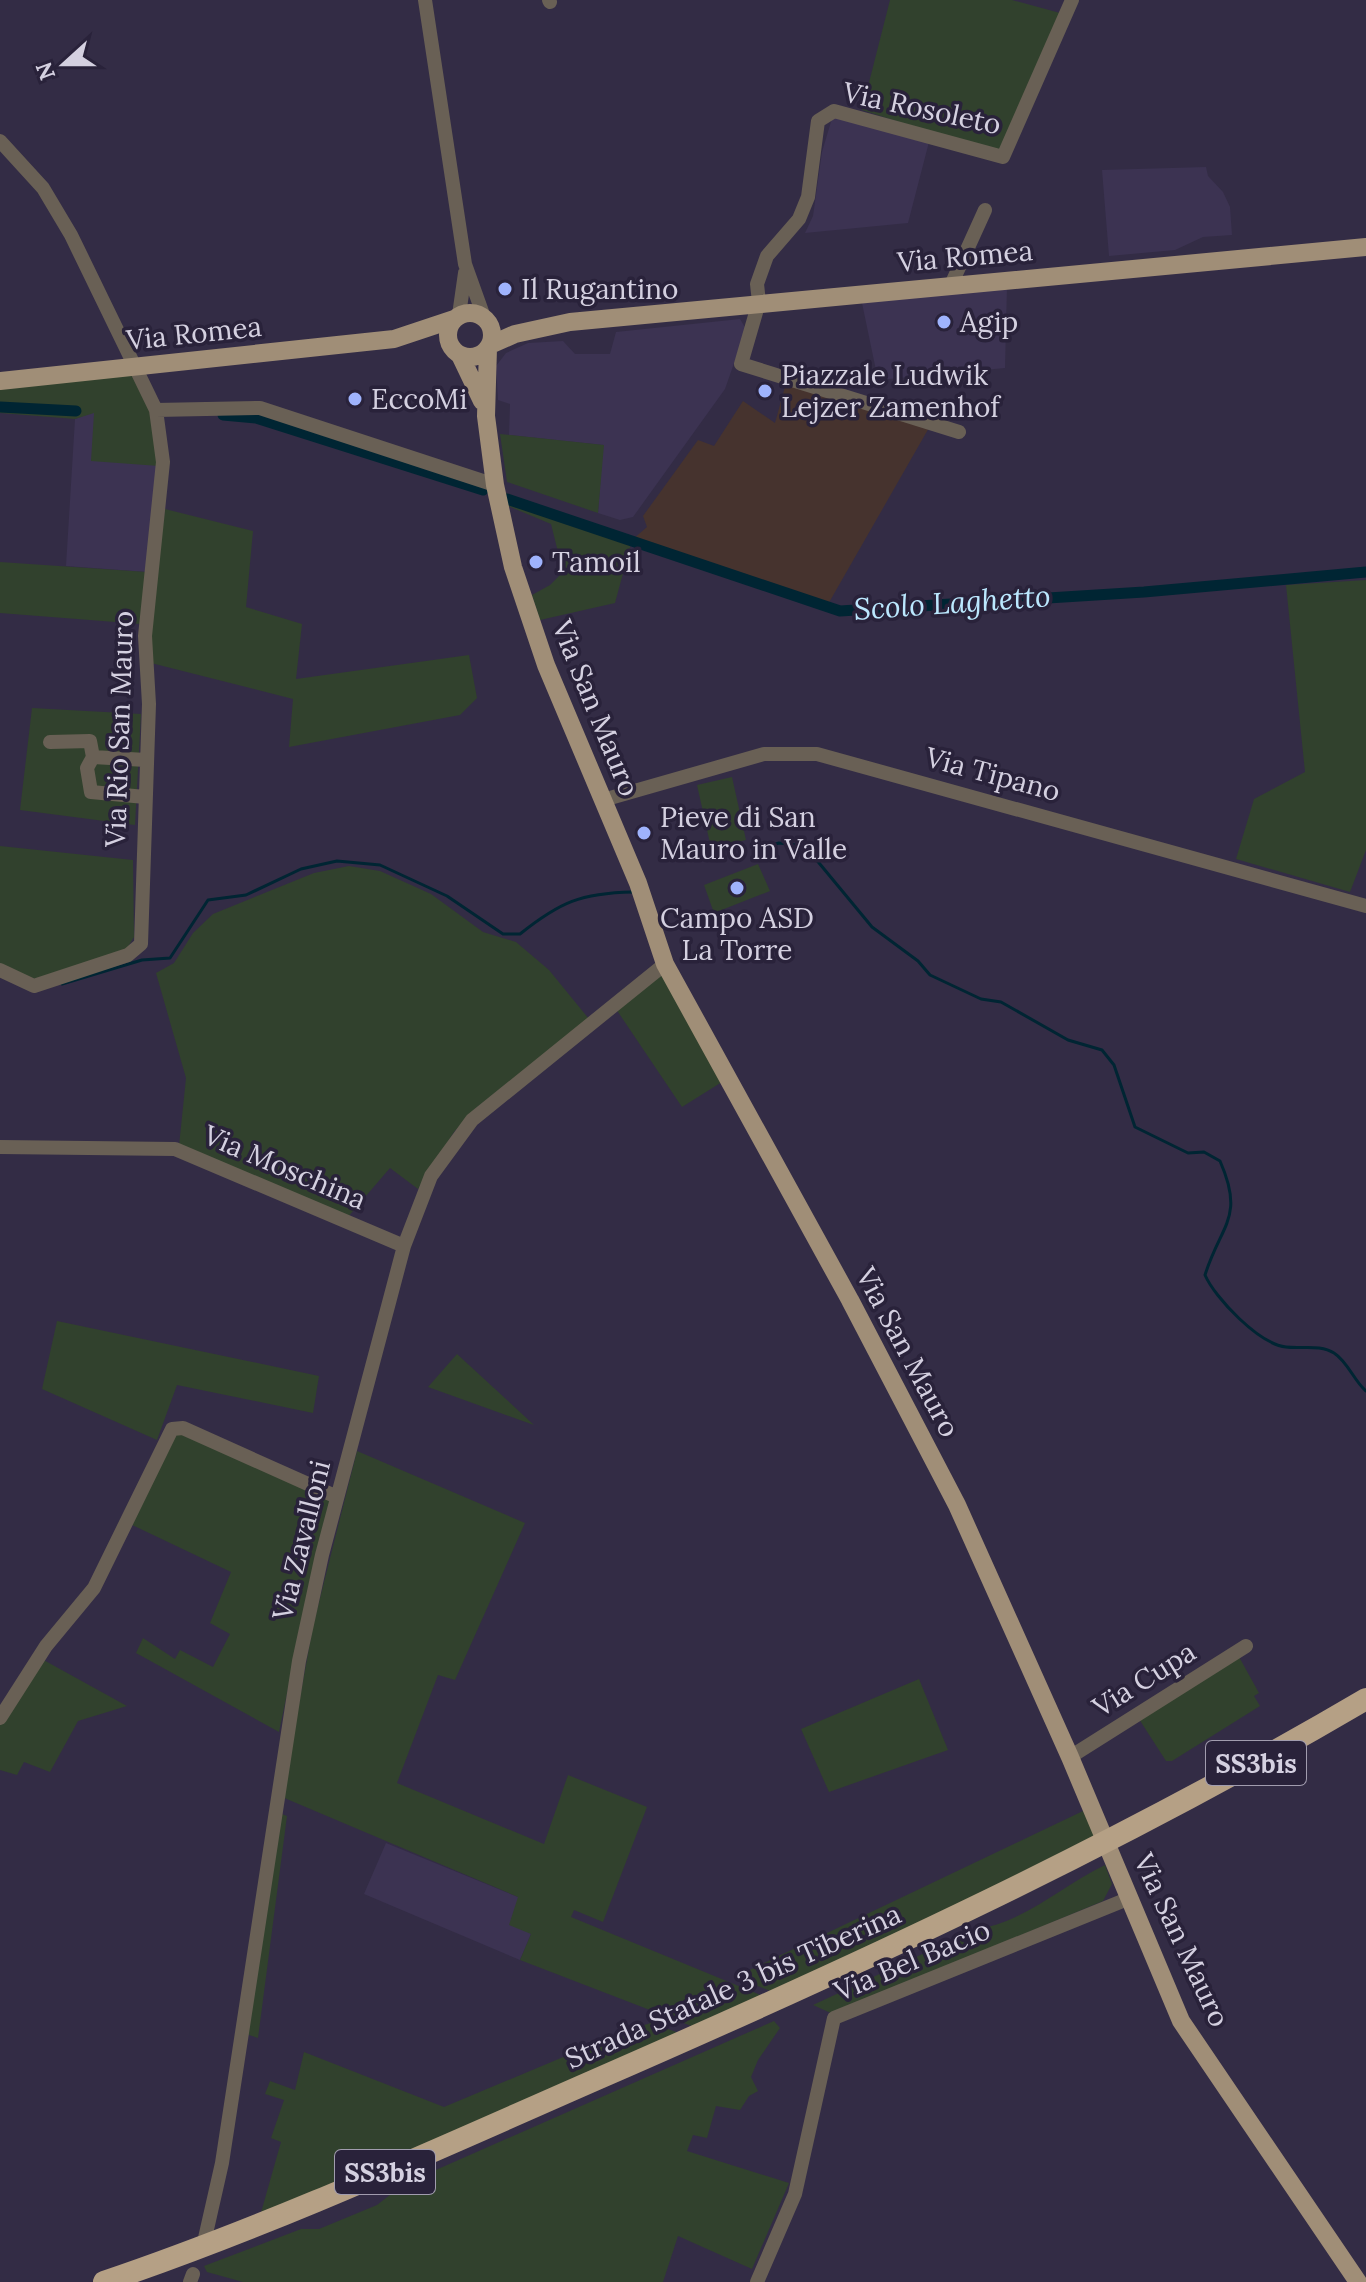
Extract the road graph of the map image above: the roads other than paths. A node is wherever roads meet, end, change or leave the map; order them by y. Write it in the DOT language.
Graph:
graph roads {
  1 [pos="425,0"];
  2 [pos="1072,0"];
  3 [pos="0,141"];
  4 [pos="985,210"];
  5 [pos="1366,247"];
  6 [pos="465,264"];
  7 [pos="951,285"];
  8 [pos="759,302"];
  9 [pos="456,317"];
  10 [pos="485,318"];
  11 [pos="570,322"];
  12 [pos="394,339"];
  13 [pos="489,346"];
  14 [pos="458,354"];
  15 [pos="137,367"];
  16 [pos="0,381"];
  17 [pos="156,410"];
  18 [pos="486,416"];
  19 [pos="959,432"];
  20 [pos="495,485"];
  21 [pos="50,742"];
  22 [pos="93,757"];
  23 [pos="146,760"];
  24 [pos="145,797"];
  25 [pos="603,800"];
  26 [pos="1366,906"];
  27 [pos="665,964"];
  28 [pos="0,970"];
  29 [pos="0,1147"];
  30 [pos="404,1246"];
  31 [pos="337,1497"];
  32 [pos="1246,1646"];
  33 [pos="1366,1699"];
  34 [pos="1366,1713"];
  35 [pos="0,1718"];
  36 [pos="1070,1757"];
  37 [pos="1148,1829"];
  38 [pos="1130,1898"];
  39 [pos="665,2056"];
  40 [pos="205,2238"];
  41 [pos="104,2282"];
  42 [pos="141,2282"];
  43 [pos="757,2282"];
  44 [pos="1358,2282"];
  1 -- 6 [label="street"];
  2 -- 8 [label="street, Via Rosoleto"];
  3 -- 15 [label="street, Via Rio San Mauro"];
  4 -- 7 [label="street"];
  5 -- 7 [label="main road, Via Romea"];
  6 -- 9 [label="street"];
  6 -- 10 [label="street"];
  7 -- 8 [label="main road, Via Romea"];
  8 -- 11 [label="main road, Via Romea"];
  8 -- 19 [label="street, Via Rosoleto"];
  9 -- 10 [label="main road"];
  9 -- 12 [label="main road, Via Romea"];
  9 -- 14 [label="main road"];
  10 -- 11 [label="main road, Via Romea"];
  10 -- 13 [label="main road"];
  11 -- 13 [label="main road, Via Romea"];
  12 -- 14 [label="main road, Via Romea"];
  12 -- 15 [label="main road, Via Romea"];
  13 -- 14 [label="main road"];
  13 -- 18 [label="main road, Via San Mauro"];
  14 -- 18 [label="main road, Via San Mauro"];
  15 -- 16 [label="main road, Via Romea"];
  15 -- 17 [label="street, Via Rio San Mauro"];
  17 -- 20 [label="street"];
  17 -- 23 [label="street, Via Rio San Mauro"];
  18 -- 20 [label="main road, Via San Mauro"];
  20 -- 25 [label="main road, Via San Mauro"];
  21 -- 22 [label="street"];
  22 -- 23 [label="street"];
  22 -- 24 [label="street"];
  23 -- 24 [label="street, Via Rio San Mauro"];
  24 -- 28 [label="street, Via Rio San Mauro"];
  25 -- 26 [label="street, Via Tipano"];
  25 -- 27 [label="main road, Via San Mauro"];
  27 -- 30 [label="street, Via Zavalloni"];
  27 -- 36 [label="main road, Via San Mauro"];
  29 -- 30 [label="street, Via Moschina"];
  30 -- 31 [label="street, Via Zavalloni"];
  31 -- 35 [label="street"];
  31 -- 40 [label="street, Via Zavalloni"];
  32 -- 36 [label="street, Via Cupa"];
  33 -- 37 [label="highway, Strada Statale 3 bis Tiberina / SS3bis"];
  34 -- 37 [label="highway, Strada Statale 3 bis Tiberina / SS3bis"];
  36 -- 38 [label="main road, Via San Mauro"];
  37 -- 39 [label="highway, Strada Statale 3 bis Tiberina / SS3bis"];
  38 -- 43 [label="street, Via Bel Bacio"];
  38 -- 44 [label="main road, Via San Mauro"];
  39 -- 41 [label="highway, Strada Statale 3 bis Tiberina / SS3bis"];
  39 -- 42 [label="highway, Strada Statale 3 bis Tiberina / SS3bis"];
}
